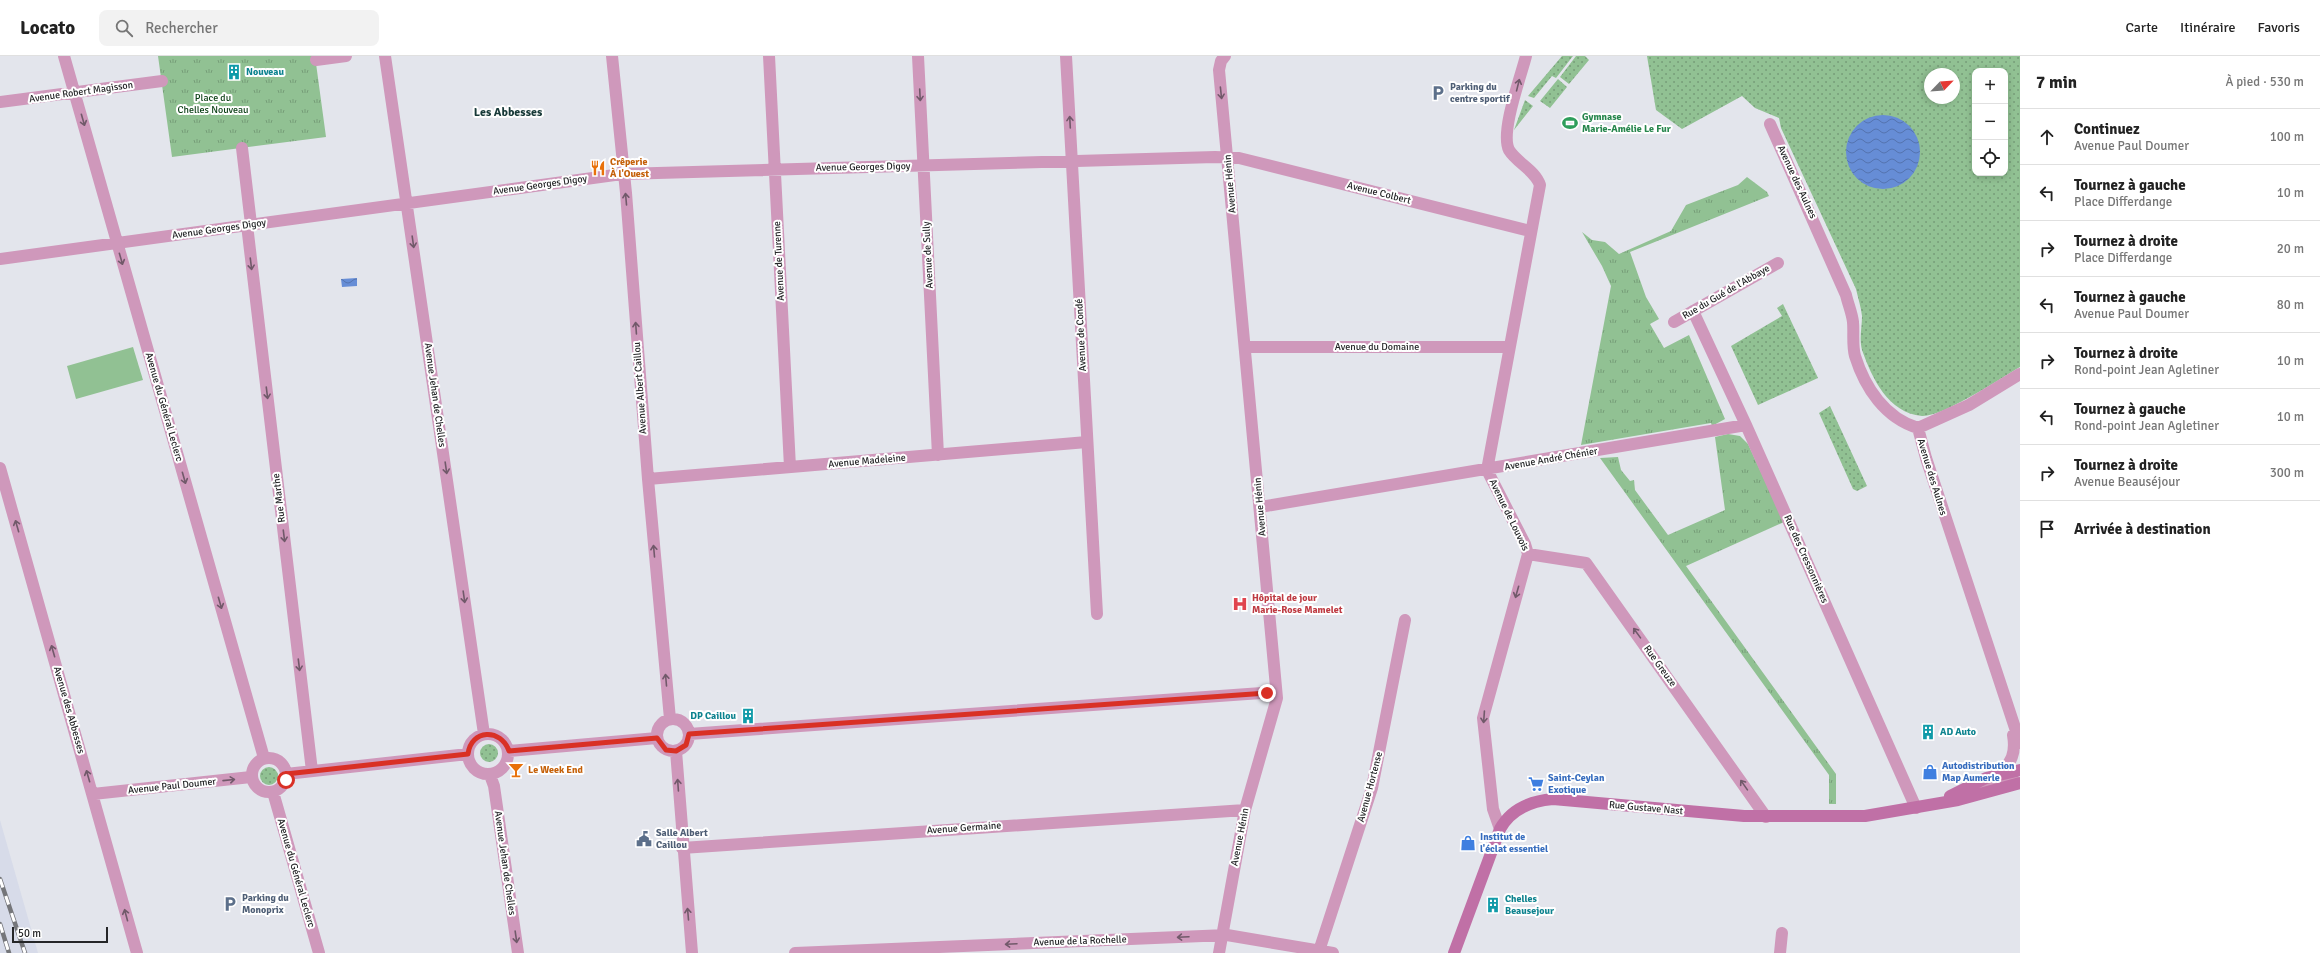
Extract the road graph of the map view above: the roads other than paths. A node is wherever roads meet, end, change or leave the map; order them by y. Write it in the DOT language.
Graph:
graph roads {
  1 [pos="64,56"];
  2 [pos="346,56"];
  3 [pos="386,56"];
  4 [pos="612,56"];
  5 [pos="769,56"];
  6 [pos="918,56"];
  7 [pos="1066,56"];
  8 [pos="1225,56"];
  9 [pos="1526,56"];
  10 [pos="316,60"];
  11 [pos="162,81"];
  12 [pos="75,92"];
  13 [pos="0,102"];
  14 [pos="1770,124"];
  15 [pos="242,148"];
  16 [pos="1227,157"];
  17 [pos="1072,160"];
  18 [pos="923,166"];
  19 [pos="774,169"];
  20 [pos="622,174"];
  21 [pos="408,204"];
  22 [pos="249,225"];
  23 [pos="1530,231"];
  24 [pos="117,243"];
  25 [pos="0,259"];
  26 [pos="1778,263"];
  27 [pos="1693,311"];
  28 [pos="1674,322"];
  29 [pos="1245,347"];
  30 [pos="1509,347"];
  31 [pos="2020,374"];
  32 [pos="1746,425"];
  33 [pos="1918,428"];
  34 [pos="1087,442"];
  35 [pos="938,455"];
  36 [pos="790,467"];
  37 [pos="0,468"];
  38 [pos="1488,470"];
  39 [pos="648,479"];
  40 [pos="1260,507"];
  41 [pos="1528,554"];
  42 [pos="1097,614"];
  43 [pos="1405,620"];
  44 [pos="1276,692"];
  45 [pos="670,719"];
  46 [pos="2011,720"];
  47 [pos="484,734"];
  48 [pos="689,734"];
  49 [pos="657,738"];
  50 [pos="2020,743"];
  51 [pos="509,751"];
  52 [pos="676,751"];
  53 [pos="468,754"];
  54 [pos="264,758"];
  55 [pos="2020,770"];
  56 [pos="312,771"];
  57 [pos="286,774"];
  58 [pos="1998,774"];
  59 [pos="490,775"];
  60 [pos="251,777"];
  61 [pos="2020,777"];
  62 [pos="2020,783"];
  63 [pos="273,792"];
  64 [pos="93,794"];
  65 [pos="1958,800"];
  66 [pos="1934,803"];
  67 [pos="1916,808"];
  68 [pos="1245,810"];
  69 [pos="1766,817"];
  70 [pos="1500,829"];
  71 [pos="682,848"];
  72 [pos="1782,933"];
  73 [pos="1222,935"];
  74 [pos="878,951"];
  75 [pos="1319,951"];
  76 [pos="136,953"];
  77 [pos="319,953"];
  78 [pos="518,953"];
  79 [pos="692,953"];
  80 [pos="795,953"];
  81 [pos="1219,953"];
  82 [pos="1333,953"];
  83 [pos="1454,953"];
  84 [pos="1780,953"];
  1 -- 12 [label="street, Avenue du Général Leclerc"];
  2 -- 10 [label="street"];
  3 -- 21 [label="street, Avenue Jehan de Chelles"];
  4 -- 20 [label="street, Avenue Albert Caillou"];
  5 -- 19 [label="street, Avenue de Turenne"];
  6 -- 18 [label="street, Avenue de Sully, one-way"];
  17 -- 7 [label="street, Avenue de Condé, one-way"];
  8 -- 16 [label="street, Avenue Hénin, one-way"];
  23 -- 9 [label="street, Avenue de Louvois, one-way"];
  11 -- 12 [label="street, Avenue Robert Magisson"];
  12 -- 13 [label="street, Avenue Robert Magisson"];
  12 -- 24 [label="street, Avenue du Général Leclerc, one-way"];
  14 -- 33 [label="street, Avenue des Aulnes"];
  15 -- 22 [label="street, Rue Marthe"];
  16 -- 17 [label="street, Avenue Georges Digoy"];
  16 -- 23 [label="street, Avenue Colbert"];
  16 -- 29 [label="street, Avenue Hénin"];
  17 -- 18 [label="street, Avenue Georges Digoy"];
  17 -- 34 [label="street, Avenue de Condé"];
  18 -- 19 [label="street, Avenue Georges Digoy"];
  18 -- 35 [label="street, Avenue de Sully"];
  19 -- 20 [label="street, Avenue Georges Digoy"];
  19 -- 36 [label="street, Avenue de Turenne"];
  20 -- 21 [label="street, Avenue Georges Digoy"];
  39 -- 20 [label="street, Avenue Albert Caillou, one-way"];
  21 -- 22 [label="street, Avenue Georges Digoy"];
  21 -- 47 [label="street, Avenue Jehan de Chelles, one-way"];
  22 -- 24 [label="street, Avenue Georges Digoy"];
  22 -- 56 [label="street, Rue Marthe, one-way"];
  23 -- 30 [label="street, Avenue de Louvois"];
  24 -- 25 [label="street, Avenue Georges Digoy"];
  24 -- 54 [label="street, Avenue du Général Leclerc, one-way"];
  26 -- 27 [label="street, Rue du Gué de l'Abbaye"];
  27 -- 28 [label="street, Rue du Gué de l'Abbaye"];
  27 -- 32 [label="street, Rue des Cressonnières"];
  29 -- 30 [label="street, Avenue du Domaine"];
  29 -- 40 [label="street, Avenue Hénin"];
  30 -- 38 [label="street, Avenue de Louvois"];
  31 -- 33 [label="street"];
  32 -- 38 [label="street, Avenue André Chénier"];
  32 -- 67 [label="street, Rue des Cressonnières"];
  33 -- 46 [label="street, Avenue des Aulnes"];
  34 -- 35 [label="street, Avenue Madeleine"];
  34 -- 42 [label="street, Avenue de Condé"];
  35 -- 36 [label="street, Avenue Madeleine"];
  36 -- 39 [label="street, Avenue Madeleine"];
  64 -- 37 [label="street, Avenue des Abbesses, one-way"];
  38 -- 40 [label="street, Avenue André Chénier"];
  38 -- 41 [label="street, Avenue de Louvois"];
  45 -- 39 [label="street, Avenue Albert Caillou, one-way"];
  40 -- 44 [label="street, Avenue Hénin"];
  69 -- 41 [label="street, Rue Greuze, one-way"];
  41 -- 70 [label="street, Avenue de Louvois, one-way"];
  43 -- 75 [label="street, Avenue Hortense"];
  44 -- 48 [label="street"];
  44 -- 68 [label="street, Avenue Hénin"];
  45 -- 48 [label="street"];
  45 -- 49 [label="street"];
  46 -- 50 [label="street, Avenue des Aulnes"];
  46 -- 58 [label="street, Avenue des Aulnes"];
  47 -- 51 [label="street"];
  47 -- 53 [label="street"];
  48 -- 52 [label="street"];
  49 -- 51 [label="street"];
  49 -- 52 [label="street"];
  51 -- 59 [label="street"];
  71 -- 52 [label="street, one-way"];
  53 -- 56 [label="street"];
  53 -- 59 [label="street"];
  54 -- 57 [label="street"];
  54 -- 60 [label="street"];
  55 -- 58 [label="street, Rue Gustave Nast"];
  56 -- 57 [label="street"];
  57 -- 63 [label="street"];
  58 -- 66 [label="street, Rue Gustave Nast"];
  59 -- 78 [label="street, Avenue Jehan de Chelles, one-way"];
  60 -- 63 [label="street"];
  64 -- 60 [label="street, Avenue Paul Doumer, one-way"];
  61 -- 65 [label="street, Rue Gustave Nast"];
  62 -- 65 [label="street, Rue Gustave Nast"];
  63 -- 77 [label="street, Avenue du Général Leclerc"];
  76 -- 64 [label="street, Avenue des Abbesses, one-way"];
  65 -- 66 [label="street, Rue Gustave Nast"];
  66 -- 67 [label="street, Rue Gustave Nast"];
  67 -- 69 [label="street, Rue Gustave Nast"];
  68 -- 71 [label="street, Avenue Germaine"];
  68 -- 73 [label="street, Avenue Hénin"];
  69 -- 70 [label="street, Rue Gustave Nast"];
  70 -- 83 [label="street, Rue Gustave Nast"];
  79 -- 71 [label="street, one-way"];
  72 -- 84 [label="street"];
  73 -- 74 [label="street, Avenue de la Rochelle, one-way"];
  73 -- 75 [label="street, Avenue de la Rochelle"];
  73 -- 81 [label="street, Avenue Hénin"];
  74 -- 80 [label="street, Avenue de la Rochelle"];
  75 -- 82 [label="street, Avenue de la Rochelle"];
}
